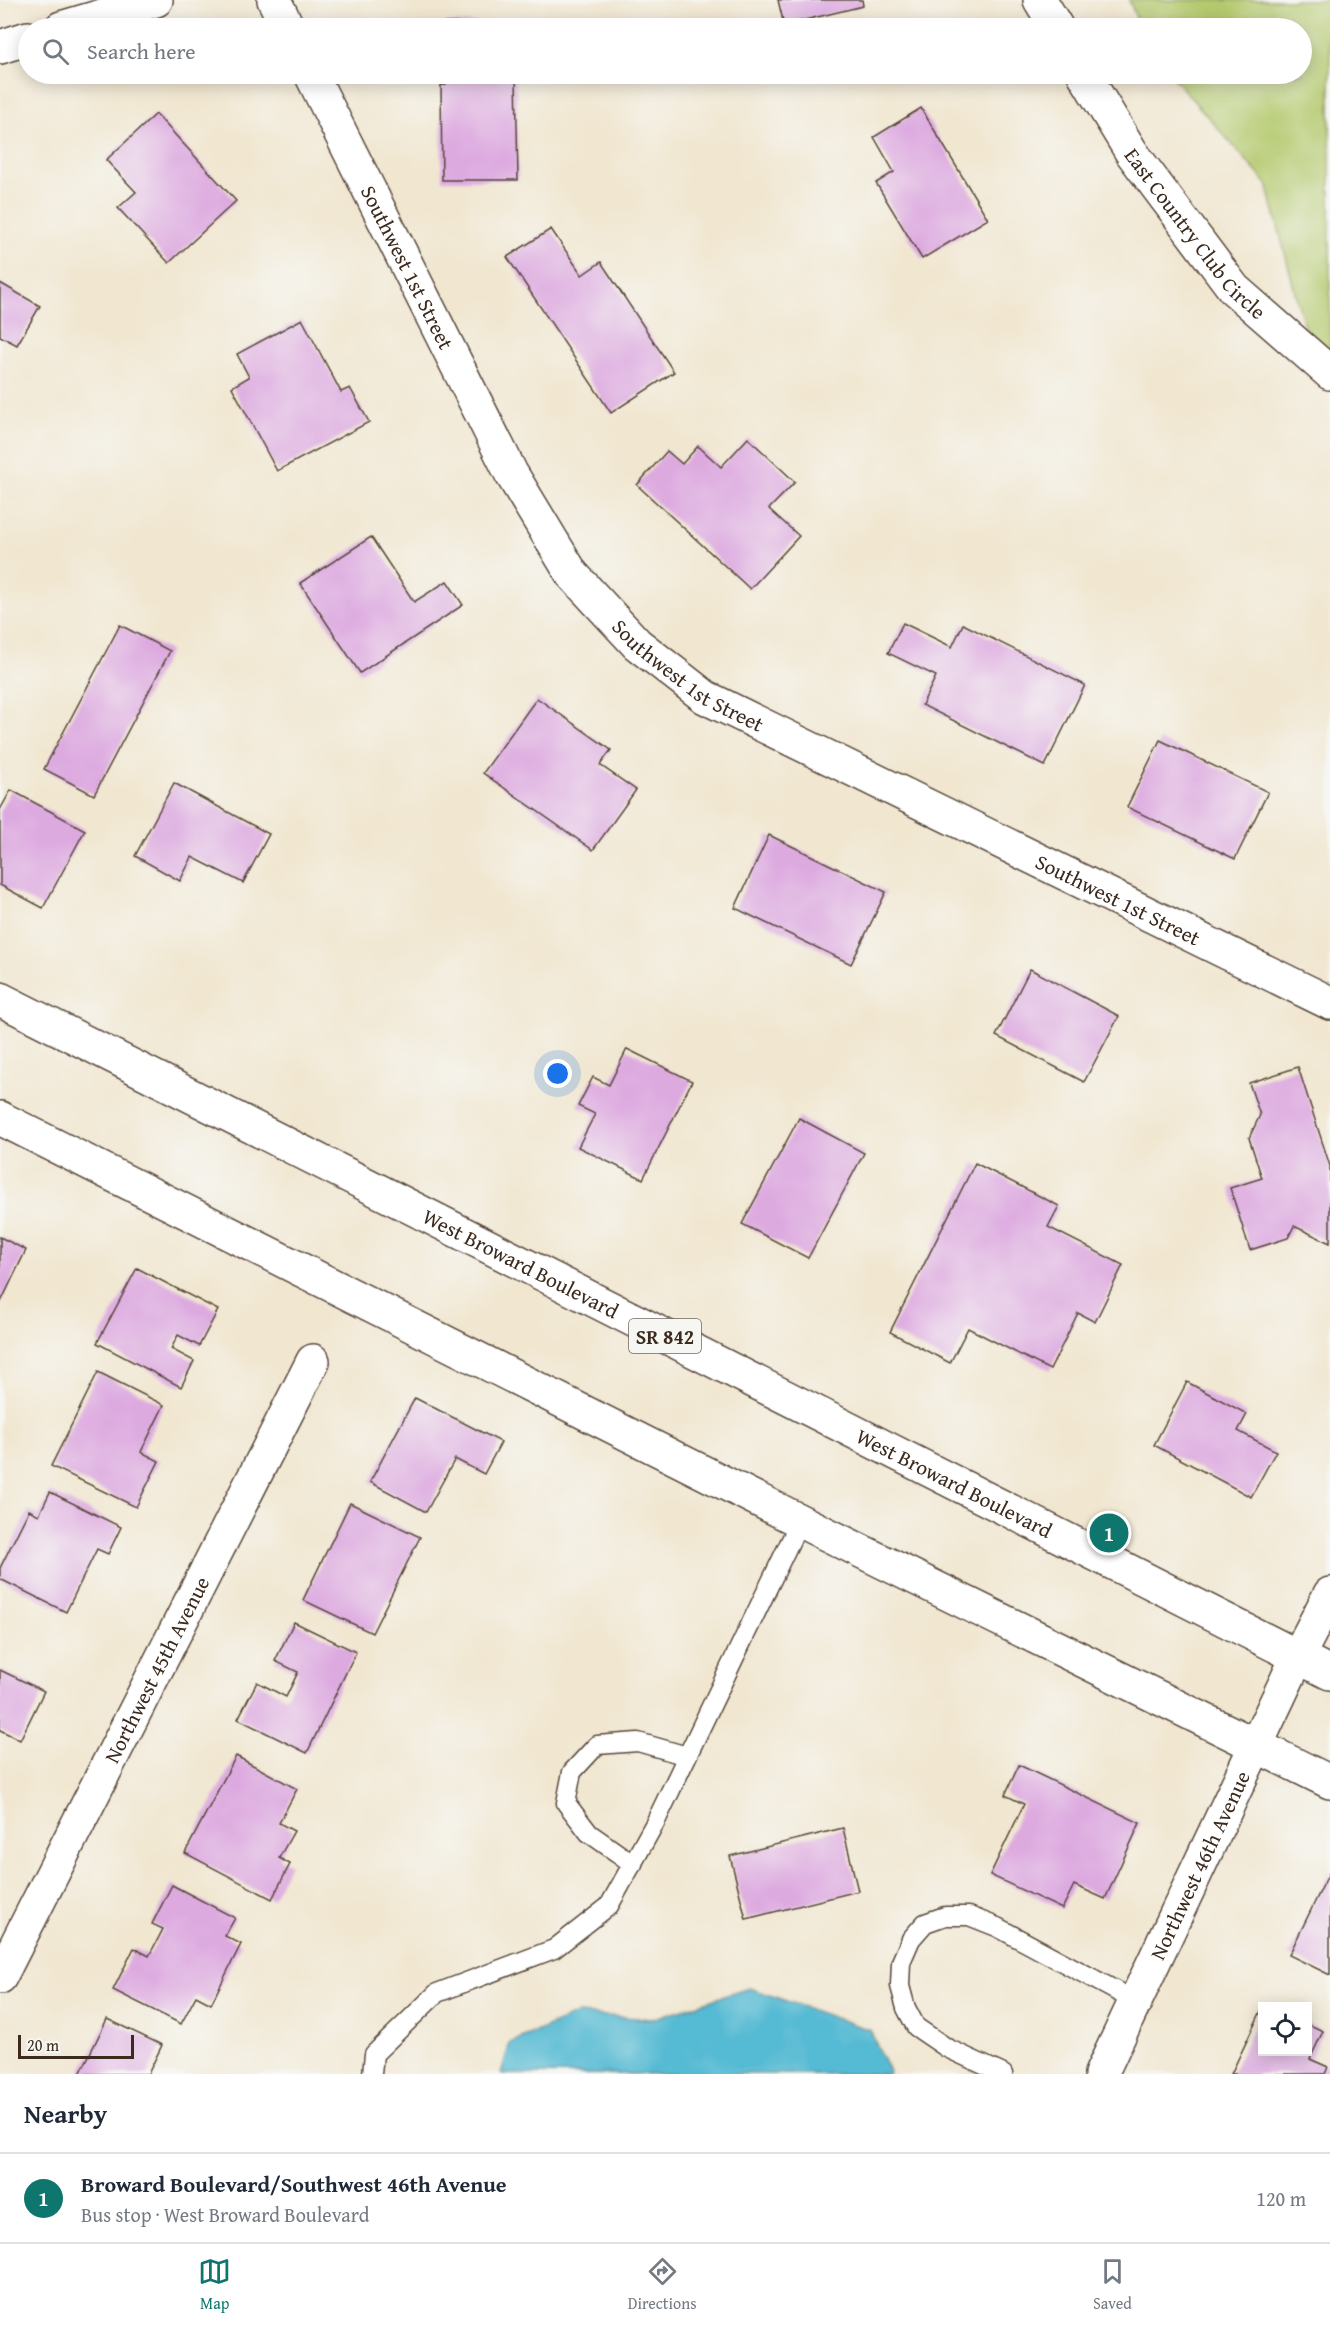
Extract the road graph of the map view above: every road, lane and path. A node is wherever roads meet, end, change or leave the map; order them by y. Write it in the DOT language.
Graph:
graph roads {
  1 [pos="156,0"];
  2 [pos="274,0"];
  3 [pos="1040,0"];
  4 [pos="95,18"];
  5 [pos="283,18"];
  6 [pos="1051,18"];
  7 [pos="18,41"];
  8 [pos="0,47"];
  9 [pos="316,84"];
  10 [pos="1090,84"];
  11 [pos="1330,373"];
  12 [pos="0,999"];
  13 [pos="1330,1003"];
  14 [pos="0,1118"];
  15 [pos="314,1361"];
  16 [pos="800,1521"];
  17 [pos="1330,1594"];
  18 [pos="1298,1656"];
  19 [pos="1330,1672"];
  20 [pos="1255,1745"];
  21 [pos="687,1756"];
  22 [pos="1330,1782"];
  23 [pos="633,1864"];
  24 [pos="0,1977"];
  25 [pos="1135,2001"];
  26 [pos="372,2074"];
  27 [pos="1003,2074"];
  28 [pos="1101,2074"];
  1 -- 4 [label="street"];
  2 -- 5 [label="street"];
  3 -- 6 [label="street"];
  7 -- 8 [label="street"];
  9 -- 13 [label="street, Southwest 1st Street"];
  10 -- 11 [label="street, East Country Club Circle"];
  12 -- 18 [label="street, West Broward Boulevard / SR 842"];
  14 -- 16 [label="street"];
  15 -- 24 [label="street, Northwest 45th Avenue"];
  16 -- 20 [label="street"];
  16 -- 21 [label="lane"];
  17 -- 18 [label="street, Northwest 46th Avenue"];
  18 -- 19 [label="street, West Broward Boulevard / SR 842"];
  18 -- 20 [label="street, Northwest 46th Avenue"];
  20 -- 22 [label="street"];
  20 -- 25 [label="street, Northwest 46th Avenue"];
  21 -- 23 [label="lane"];
  21 -- 23 [label="lane"];
  23 -- 26 [label="lane"];
  25 -- 27 [label="lane"];
  25 -- 28 [label="street, Northwest 46th Avenue"];
}
